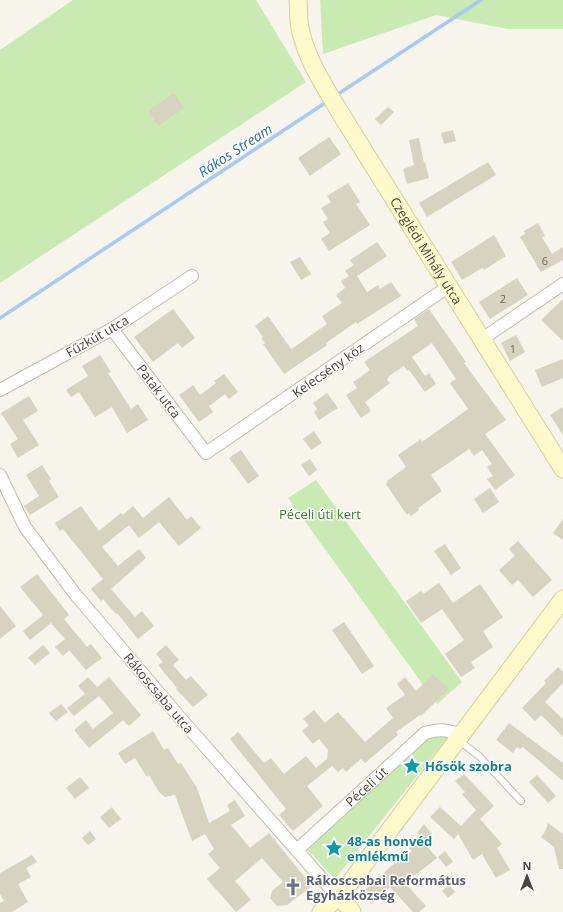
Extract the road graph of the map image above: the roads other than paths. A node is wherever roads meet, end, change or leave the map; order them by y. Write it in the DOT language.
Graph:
graph roads {
  1 [pos="298,0"];
  2 [pos="192,276"];
  3 [pos="563,284"];
  4 [pos="449,286"];
  5 [pos="112,329"];
  6 [pos="482,339"];
  7 [pos="0,390"];
  8 [pos="206,454"];
  9 [pos="563,469"];
  10 [pos="0,475"];
  11 [pos="561,605"];
  12 [pos="460,738"];
  13 [pos="521,801"];
  14 [pos="297,850"];
  15 [pos="338,897"];
  16 [pos="321,912"];
  17 [pos="352,912"];
  1 -- 4 [label="main road, Czeglédi Mihály utca"];
  2 -- 5 [label="street, Fűzkút utca"];
  3 -- 6 [label="street"];
  4 -- 6 [label="main road, Czeglédi Mihály utca"];
  4 -- 8 [label="street, Kelecsény köz"];
  5 -- 7 [label="street, Fűzkút utca"];
  5 -- 8 [label="street, Patak utca"];
  6 -- 9 [label="main road, Czeglédi Mihály utca"];
  10 -- 14 [label="street, Rákoscsaba utca"];
  11 -- 12 [label="main road"];
  12 -- 13 [label="lane"];
  12 -- 14 [label="street, Péceli út"];
  12 -- 15 [label="main road"];
  14 -- 15 [label="street, Rákoscsaba utca"];
  15 -- 16 [label="main road"];
  15 -- 17 [label="main road"];
}
